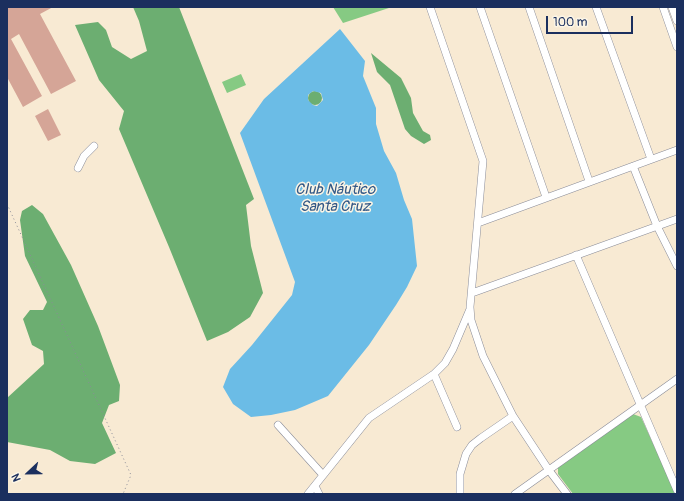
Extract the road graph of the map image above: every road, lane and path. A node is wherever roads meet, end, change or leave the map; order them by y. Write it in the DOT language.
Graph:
graph roads {
  1 [pos="430,7"];
  2 [pos="480,7"];
  3 [pos="529,7"];
  4 [pos="596,7"];
  5 [pos="663,7"];
  6 [pos="672,7"];
  7 [pos="677,21"];
  8 [pos="677,45"];
  9 [pos="94,146"];
  10 [pos="677,150"];
  11 [pos="651,159"];
  12 [pos="633,166"];
  13 [pos="78,168"];
  14 [pos="589,181"];
  15 [pos="546,196"];
  16 [pos="7,204"];
  17 [pos="677,219"];
  18 [pos="478,223"];
  19 [pos="658,226"];
  20 [pos="576,255"];
  21 [pos="677,266"];
  22 [pos="472,293"];
  23 [pos="470,307"];
  24 [pos="434,374"];
  25 [pos="677,379"];
  26 [pos="640,405"];
  27 [pos="513,416"];
  28 [pos="278,426"];
  29 [pos="457,427"];
  30 [pos="548,470"];
  31 [pos="323,475"];
  32 [pos="315,486"];
  33 [pos="677,490"];
  34 [pos="122,494"];
  35 [pos="308,494"];
  36 [pos="319,494"];
  37 [pos="460,494"];
  38 [pos="516,494"];
  39 [pos="567,494"];
  1 -- 18 [label="street"];
  2 -- 15 [label="street"];
  3 -- 14 [label="street"];
  4 -- 11 [label="street"];
  5 -- 8 [label="street"];
  6 -- 7 [label="street"];
  9 -- 13 [label="street"];
  10 -- 11 [label="street"];
  11 -- 12 [label="street"];
  12 -- 14 [label="street"];
  12 -- 19 [label="street"];
  14 -- 15 [label="street"];
  15 -- 18 [label="street"];
  16 -- 34 [label="path"];
  17 -- 19 [label="street"];
  18 -- 22 [label="street"];
  19 -- 20 [label="street"];
  19 -- 21 [label="street"];
  20 -- 22 [label="street"];
  20 -- 26 [label="street"];
  22 -- 23 [label="street"];
  23 -- 24 [label="street"];
  23 -- 27 [label="street"];
  24 -- 29 [label="street"];
  24 -- 31 [label="street"];
  25 -- 26 [label="street"];
  26 -- 30 [label="street"];
  26 -- 33 [label="street"];
  27 -- 30 [label="street"];
  27 -- 37 [label="street"];
  28 -- 31 [label="street"];
  30 -- 38 [label="street"];
  30 -- 39 [label="street"];
  31 -- 32 [label="street"];
  32 -- 35 [label="street"];
  32 -- 36 [label="street"];
}
